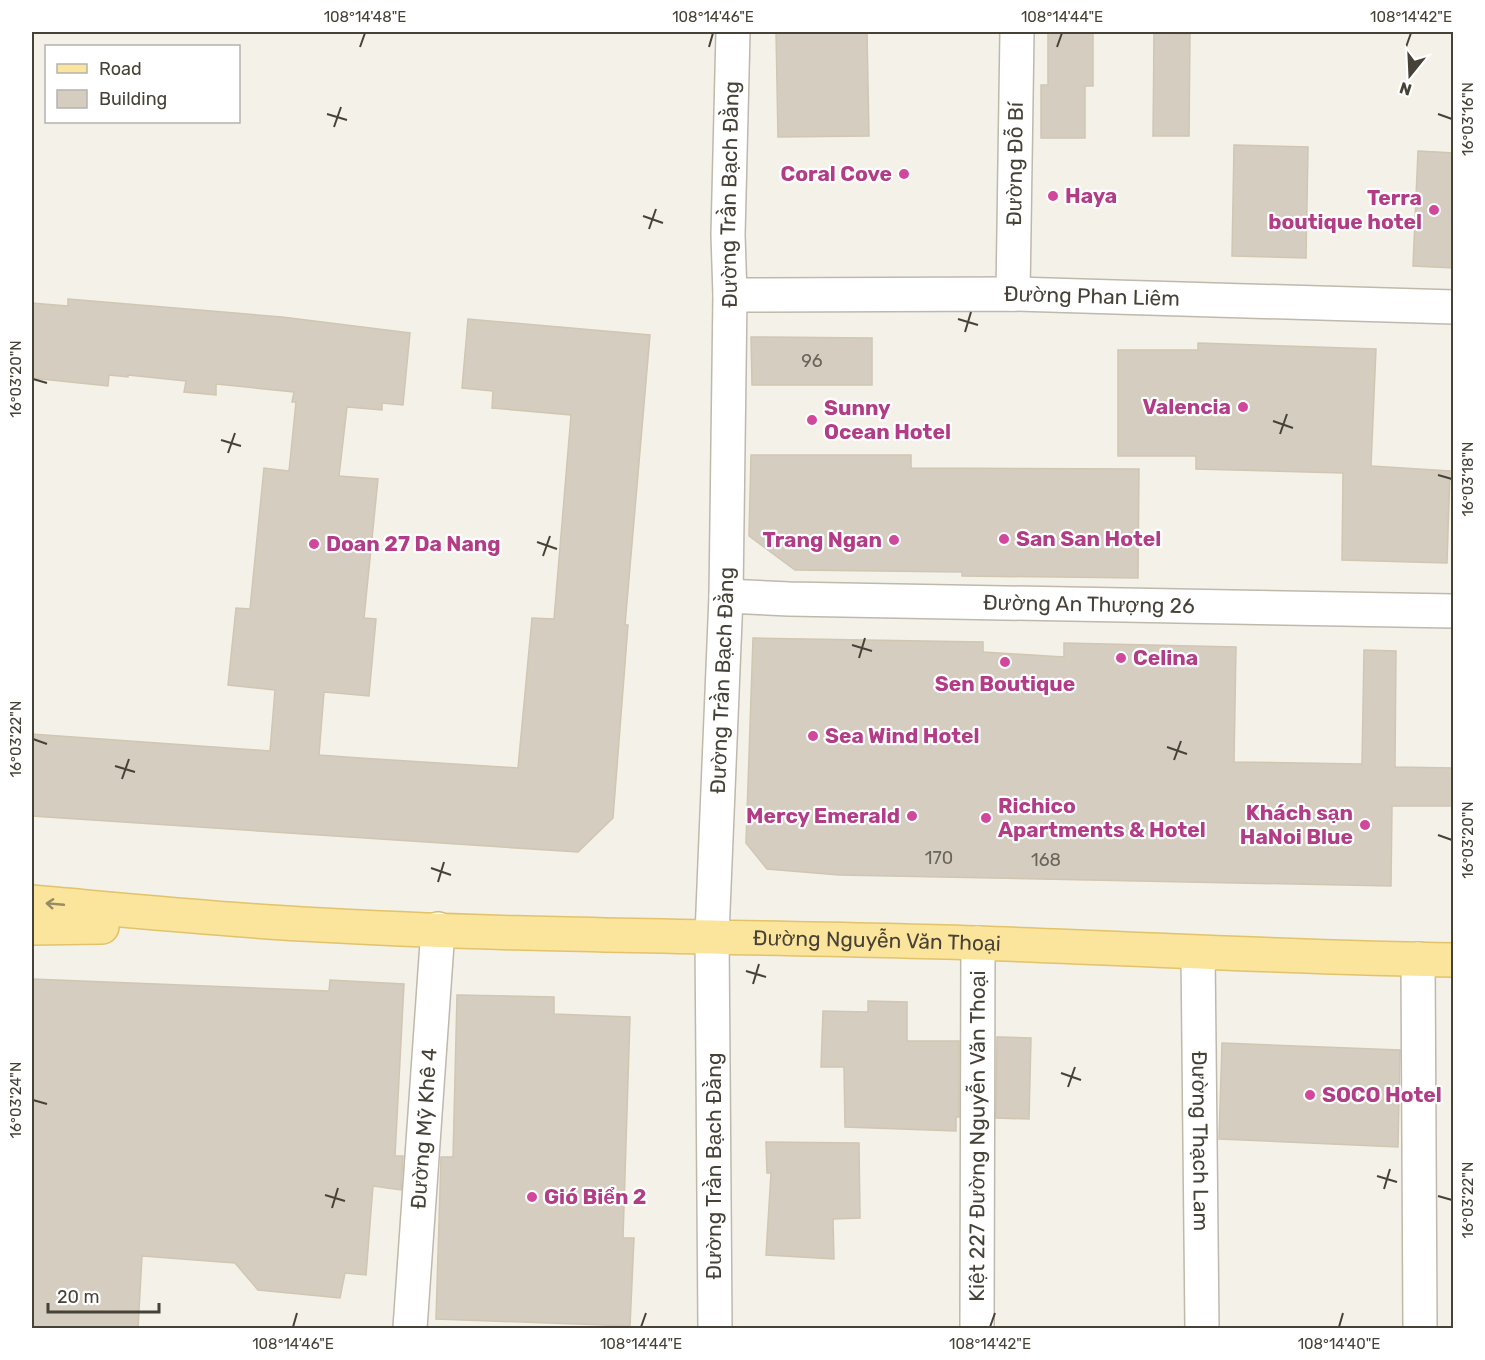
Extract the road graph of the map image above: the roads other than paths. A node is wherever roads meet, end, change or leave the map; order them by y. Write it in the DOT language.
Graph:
graph roads {
  1 [pos="733,32"];
  2 [pos="1017,32"];
  3 [pos="1012,294"];
  4 [pos="730,295"];
  5 [pos="1454,307"];
  6 [pos="726,596"];
  7 [pos="1454,611"];
  8 [pos="32,902"];
  9 [pos="301,924"];
  10 [pos="32,928"];
  11 [pos="438,929"];
  12 [pos="712,935"];
  13 [pos="978,943"];
  14 [pos="1198,953"];
  15 [pos="1418,959"];
  16 [pos="1454,960"];
  17 [pos="410,1329"];
  18 [pos="716,1329"];
  19 [pos="977,1329"];
  20 [pos="1202,1329"];
  21 [pos="1420,1329"];
  1 -- 4 [label="street, Đường Trần Bạch Đằng"];
  2 -- 3 [label="street, Đường Đỗ Bí"];
  3 -- 4 [label="street, Đường Phan Liêm"];
  3 -- 5 [label="street, Đường Phan Liêm"];
  4 -- 6 [label="street, Đường Trần Bạch Đằng"];
  6 -- 7 [label="street, Đường An Thượng 26"];
  6 -- 12 [label="street, Đường Trần Bạch Đằng"];
  9 -- 8 [label="main road, Đường Nguyễn Văn Thoại, one-way"];
  9 -- 10 [label="main road, Đường Nguyễn Văn Thoại"];
  9 -- 11 [label="main road, Đường Nguyễn Văn Thoại"];
  11 -- 12 [label="main road, Đường Nguyễn Văn Thoại"];
  11 -- 17 [label="street, Đường Mỹ Khê 4"];
  12 -- 13 [label="main road, Đường Nguyễn Văn Thoại"];
  12 -- 18 [label="street, Đường Trần Bạch Đằng"];
  13 -- 14 [label="main road, Đường Nguyễn Văn Thoại"];
  13 -- 19 [label="street, Kiệt 227 Đường Nguyễn Văn Thoại"];
  14 -- 15 [label="main road, Đường Nguyễn Văn Thoại"];
  14 -- 20 [label="street, Đường Thạch Lam"];
  15 -- 16 [label="main road, Đường Nguyễn Văn Thoại"];
  15 -- 21 [label="street"];
}
